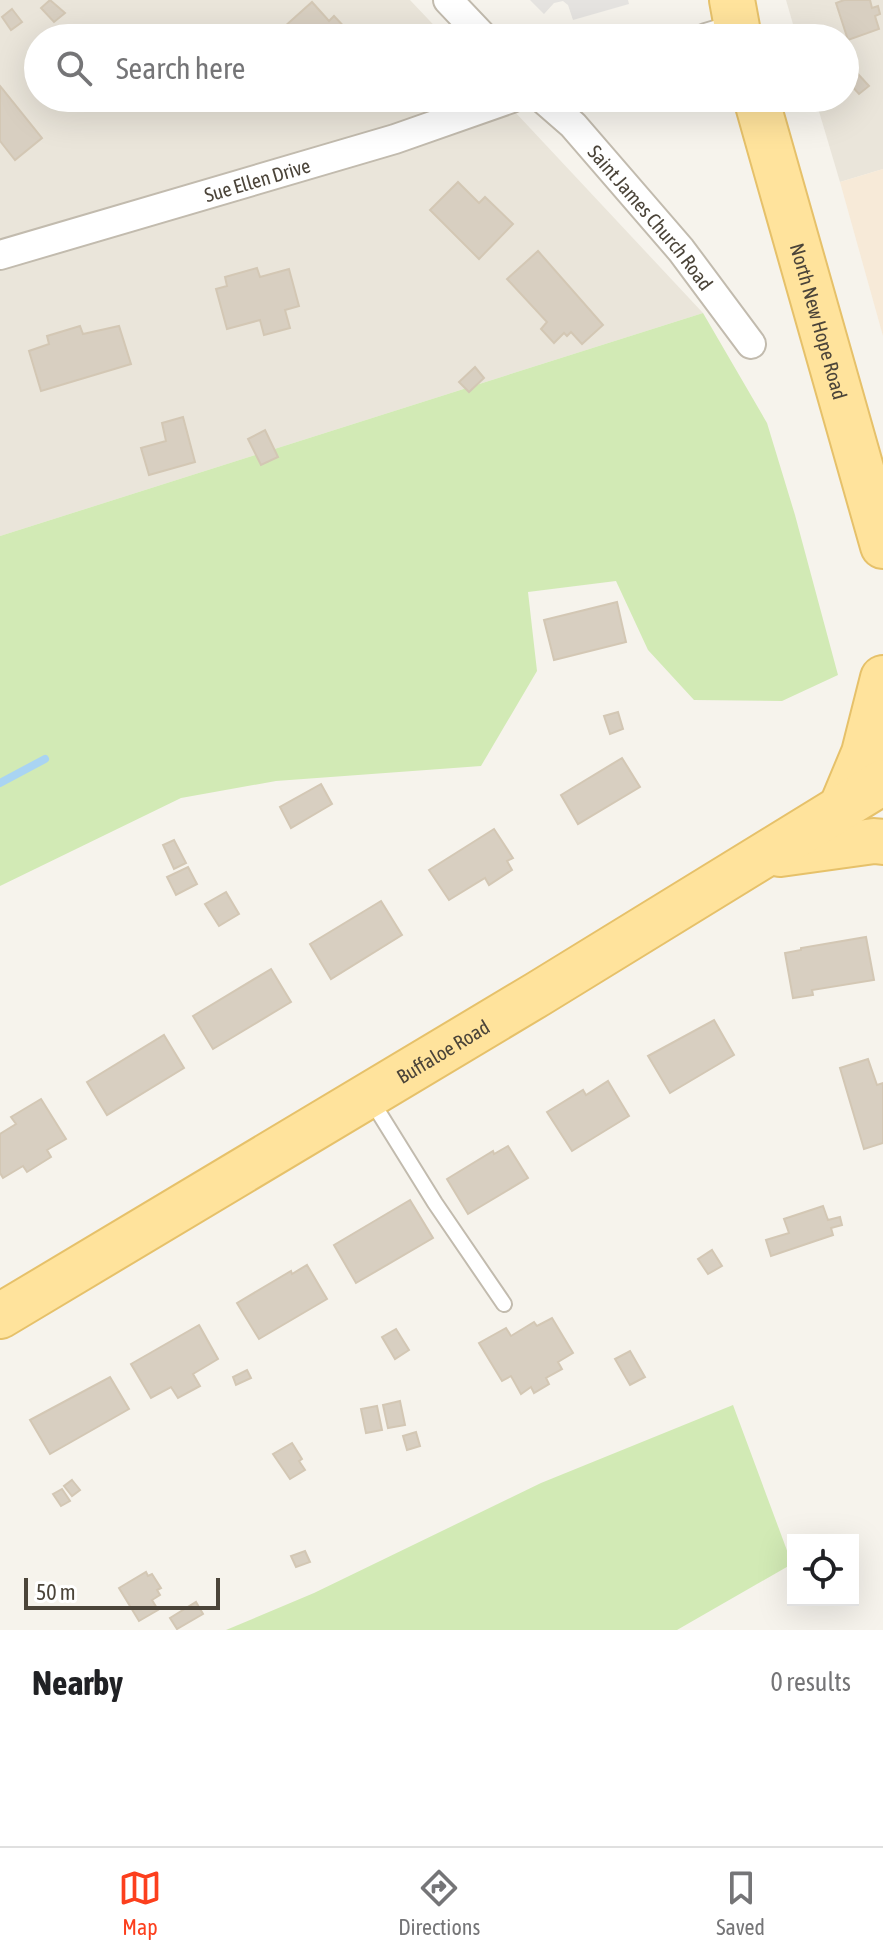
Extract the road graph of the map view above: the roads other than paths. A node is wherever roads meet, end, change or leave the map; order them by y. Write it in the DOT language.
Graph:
graph roads {
  1 [pos="448,0"];
  2 [pos="471,24"];
  3 [pos="472,112"];
  4 [pos="558,112"];
  5 [pos="760,112"];
  6 [pos="0,255"];
  7 [pos="751,344"];
  8 [pos="883,546"];
  9 [pos="883,678"];
  10 [pos="883,782"];
  11 [pos="841,808"];
  12 [pos="883,842"];
  13 [pos="762,856"];
  14 [pos="368,1097"];
  15 [pos="504,1304"];
  16 [pos="0,1316"];
  1 -- 2 [label="street"];
  3 -- 6 [label="street, Sue Ellen Drive"];
  4 -- 7 [label="street, Saint James Church Road"];
  5 -- 8 [label="main road, North New Hope Road"];
  9 -- 11 [label="main road"];
  10 -- 11 [label="main road, Buffaloe Road"];
  11 -- 13 [label="main road, Buffaloe Road"];
  12 -- 13 [label="main road"];
  13 -- 14 [label="main road, Buffaloe Road"];
  14 -- 15 [label="lane"];
  14 -- 16 [label="main road, Buffaloe Road"];
}
